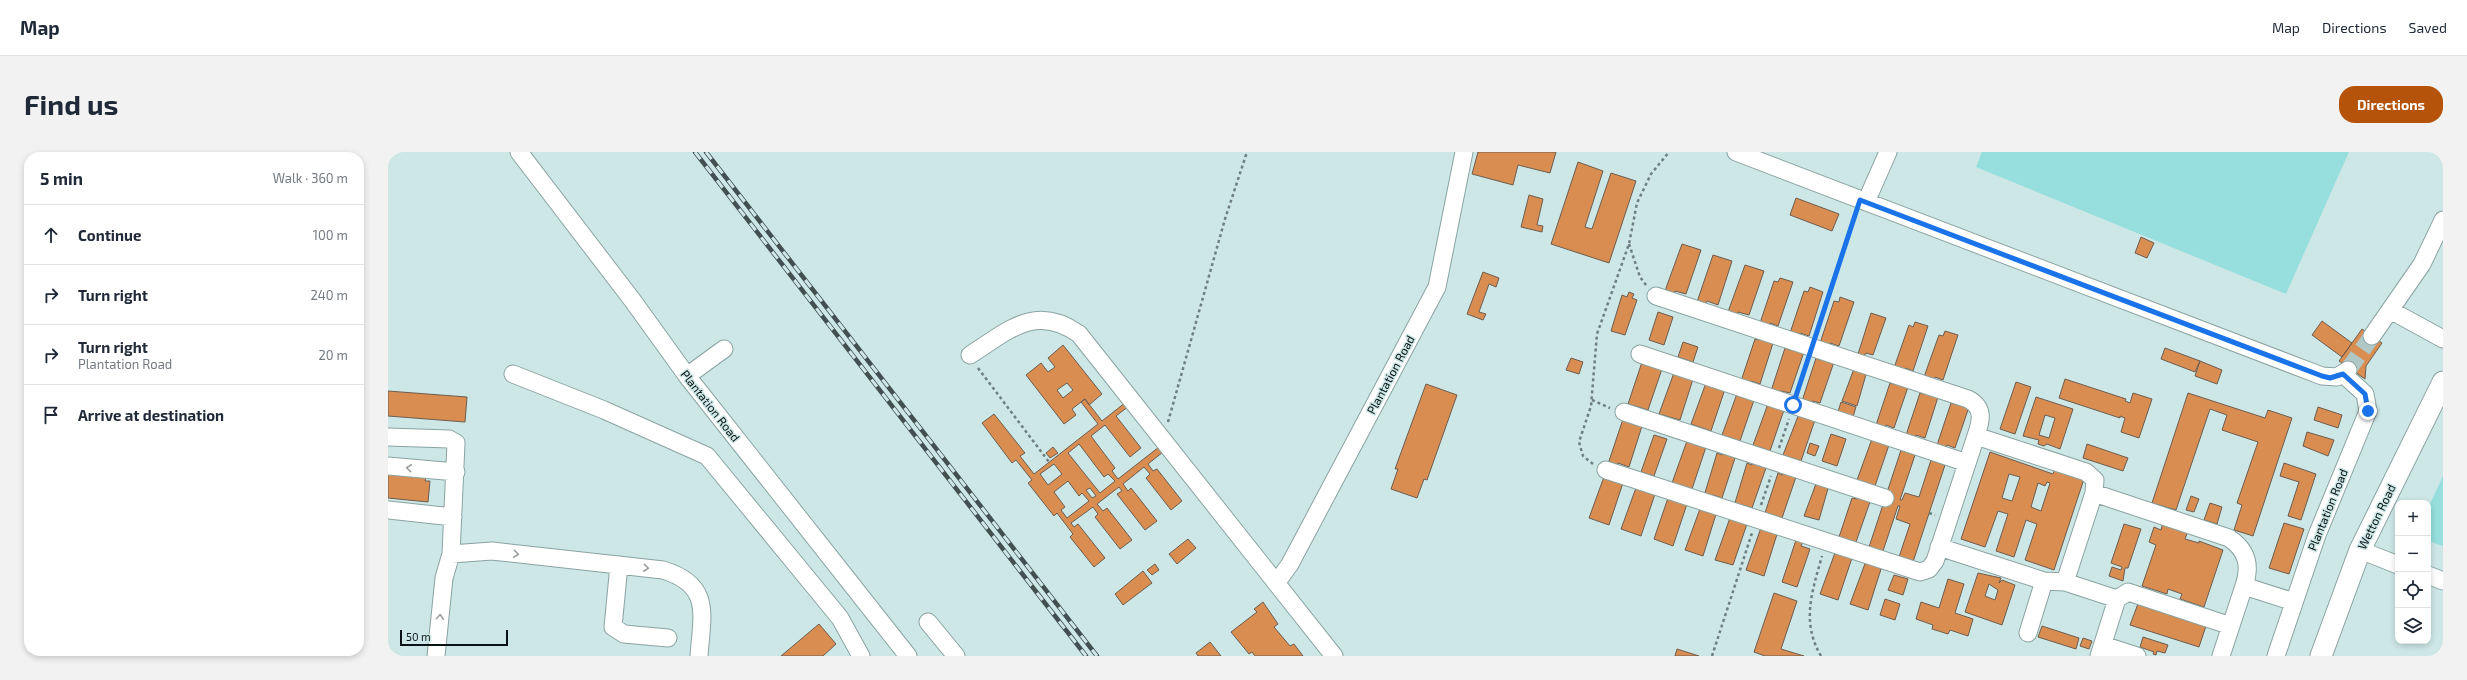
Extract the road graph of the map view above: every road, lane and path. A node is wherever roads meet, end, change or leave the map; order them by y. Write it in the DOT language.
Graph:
graph roads {
  1 [pos="519,152"];
  2 [pos="1247,152"];
  3 [pos="1464,152"];
  4 [pos="1669,152"];
  5 [pos="1736,152"];
  6 [pos="1888,152"];
  7 [pos="1863,201"];
  8 [pos="2443,220"];
  9 [pos="1629,244"];
  10 [pos="1656,296"];
  11 [pos="2390,310"];
  12 [pos="2372,336"];
  13 [pos="2443,339"];
  14 [pos="1812,348"];
  15 [pos="724,349"];
  16 [pos="1640,354"];
  17 [pos="970,355"];
  18 [pos="512,374"];
  19 [pos="687,376"];
  20 [pos="2443,382"];
  21 [pos="1592,400"];
  22 [pos="1793,405"];
  23 [pos="1624,412"];
  24 [pos="1976,436"];
  25 [pos="388,437"];
  26 [pos="1163,438"];
  27 [pos="1049,462"];
  28 [pos="1775,462"];
  29 [pos="1967,463"];
  30 [pos="388,466"];
  31 [pos="1606,470"];
  32 [pos="456,472"];
  33 [pos="2094,493"];
  34 [pos="1885,498"];
  35 [pos="388,510"];
  36 [pos="453,517"];
  37 [pos="1756,520"];
  38 [pos="1826,542"];
  39 [pos="1940,547"];
  40 [pos="2360,550"];
  41 [pos="450,554"];
  42 [pos="2395,564"];
  43 [pos="620,565"];
  44 [pos="2431,576"];
  45 [pos="2044,581"];
  46 [pos="2443,581"];
  47 [pos="1277,582"];
  48 [pos="2065,582"];
  49 [pos="2244,586"];
  50 [pos="2117,600"];
  51 [pos="2294,602"];
  52 [pos="928,622"];
  53 [pos="2231,626"];
  54 [pos="2028,633"];
  55 [pos="668,638"];
  56 [pos="2101,650"];
  57 [pos="436,656"];
  58 [pos="699,656"];
  59 [pos="861,656"];
  60 [pos="908,656"];
  61 [pos="956,656"];
  62 [pos="1334,656"];
  63 [pos="1712,656"];
  64 [pos="1821,656"];
  65 [pos="2136,656"];
  66 [pos="2221,656"];
  67 [pos="2276,656"];
  68 [pos="2321,656"];
  1 -- 19 [label="street, Plantation Road"];
  2 -- 26 [label="path"];
  3 -- 47 [label="street, Plantation Road"];
  4 -- 9 [label="path"];
  5 -- 7 [label="street"];
  6 -- 7 [label="street"];
  7 -- 14 [label="path"];
  7 -- 51 [label="street, Plantation Road"];
  8 -- 11 [label="street"];
  9 -- 10 [label="path"];
  9 -- 21 [label="path"];
  10 -- 14 [label="street"];
  11 -- 12 [label="street"];
  11 -- 13 [label="street"];
  14 -- 22 [label="path"];
  14 -- 24 [label="street"];
  15 -- 19 [label="street"];
  16 -- 22 [label="street"];
  17 -- 26 [label="street"];
  17 -- 27 [label="path"];
  18 -- 59 [label="street"];
  19 -- 60 [label="street, Plantation Road"];
  20 -- 40 [label="main road, Wetton Road"];
  21 -- 23 [label="path"];
  21 -- 31 [label="path"];
  22 -- 28 [label="path"];
  22 -- 29 [label="street"];
  23 -- 28 [label="street"];
  24 -- 29 [label="street"];
  24 -- 33 [label="street"];
  25 -- 32 [label="street"];
  26 -- 47 [label="street"];
  28 -- 34 [label="street"];
  28 -- 37 [label="path"];
  29 -- 39 [label="street"];
  32 -- 30 [label="street, one-way"];
  31 -- 37 [label="street"];
  32 -- 36 [label="street"];
  33 -- 48 [label="street"];
  33 -- 49 [label="street"];
  35 -- 36 [label="street"];
  36 -- 41 [label="street"];
  37 -- 38 [label="street"];
  37 -- 63 [label="path"];
  38 -- 39 [label="street"];
  38 -- 64 [label="path"];
  39 -- 45 [label="street"];
  40 -- 42 [label="street"];
  40 -- 68 [label="main road, Wetton Road"];
  41 -- 43 [label="street, one-way"];
  57 -- 41 [label="street, one-way"];
  43 -- 55 [label="street"];
  43 -- 58 [label="street, one-way"];
  44 -- 46 [label="street"];
  45 -- 48 [label="street"];
  45 -- 54 [label="street"];
  47 -- 62 [label="street"];
  48 -- 50 [label="street"];
  49 -- 51 [label="street"];
  49 -- 53 [label="street"];
  50 -- 53 [label="street"];
  50 -- 56 [label="street"];
  51 -- 67 [label="street, Plantation Road"];
  52 -- 61 [label="street"];
  53 -- 66 [label="street"];
  56 -- 65 [label="street"];
}
